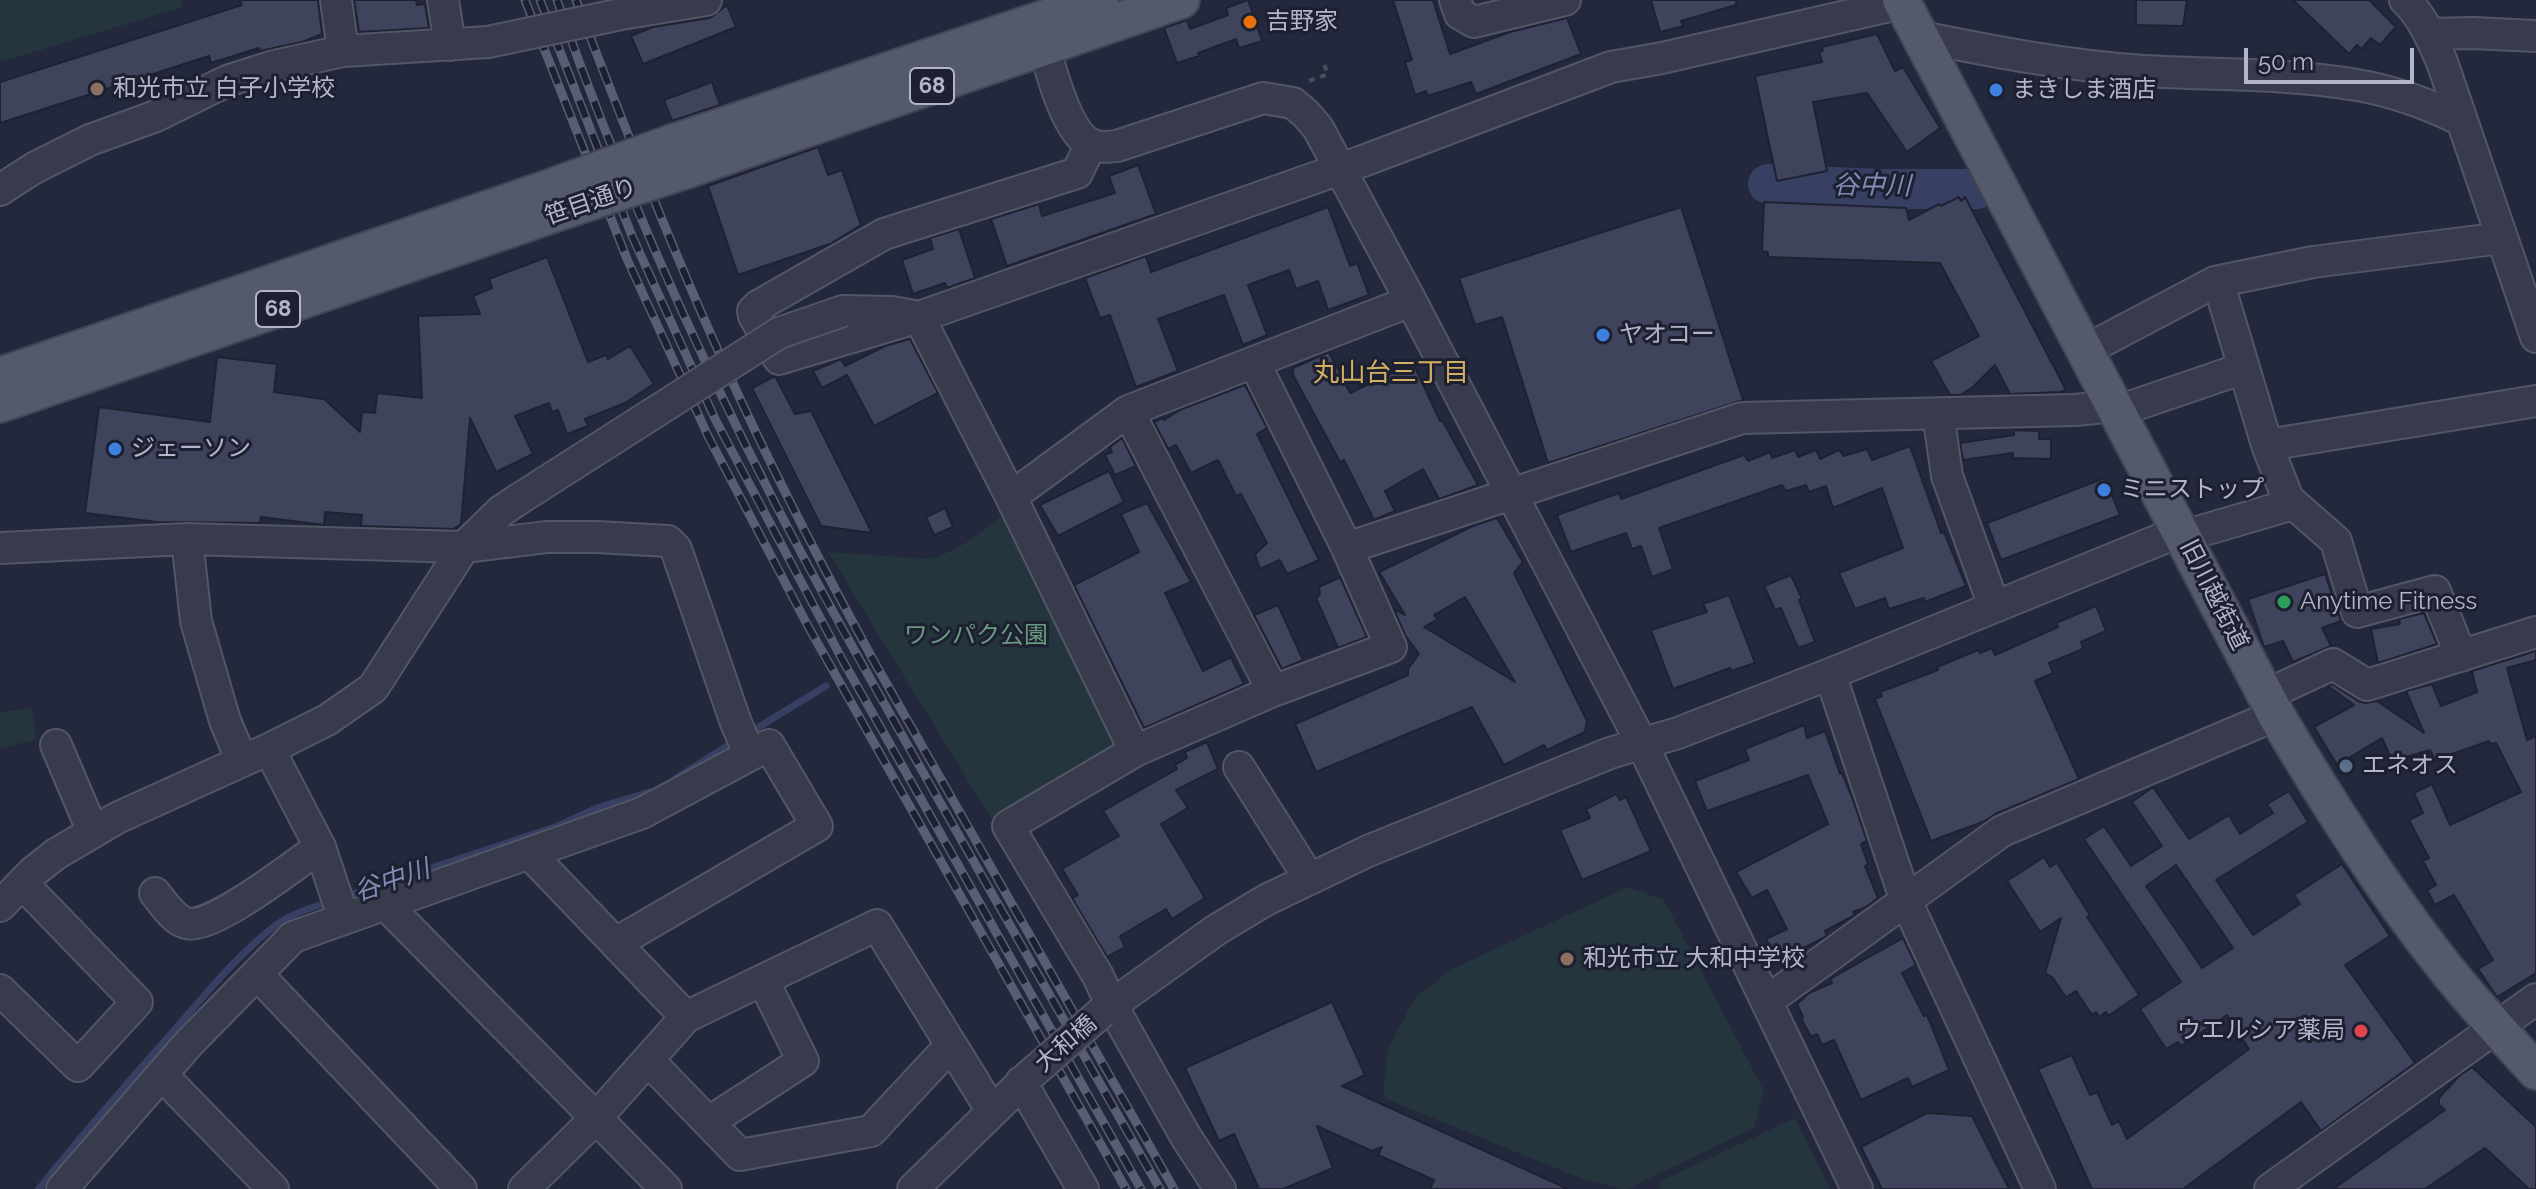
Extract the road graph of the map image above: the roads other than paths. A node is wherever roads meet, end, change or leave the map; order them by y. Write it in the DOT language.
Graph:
graph roads {
  1 [pos="336,0"];
  2 [pos="443,0"];
  3 [pos="706,0"];
  4 [pos="1181,0"];
  5 [pos="1455,0"];
  6 [pos="1565,0"];
  7 [pos="2405,0"];
  8 [pos="1902,2"];
  9 [pos="1805,12"];
  10 [pos="1063,16"];
  11 [pos="2430,34"];
  12 [pos="2536,36"];
  13 [pos="1921,37"];
  14 [pos="450,45"];
  15 [pos="343,51"];
  16 [pos="2461,120"];
  17 [pos="1091,144"];
  18 [pos="1340,169"];
  19 [pos="0,190"];
  20 [pos="550,201"];
  21 [pos="2502,238"];
  22 [pos="2215,282"];
  23 [pos="1411,301"];
  24 [pos="919,317"];
  25 [pos="2536,337"];
  26 [pos="2084,351"];
  27 [pos="1254,362"];
  28 [pos="2244,368"];
  29 [pos="0,376"];
  30 [pos="2536,401"];
  31 [pos="0,404"];
  32 [pos="2116,408"];
  33 [pos="1128,411"];
  34 [pos="1938,413"];
  35 [pos="2267,445"];
  36 [pos="1512,495"];
  37 [pos="1011,497"];
  38 [pos="2293,504"];
  39 [pos="2182,533"];
  40 [pos="187,539"];
  41 [pos="464,547"];
  42 [pos="0,548"];
  43 [pos="1347,548"];
  44 [pos="1994,606"];
  45 [pos="2536,632"];
  46 [pos="2461,656"];
  47 [pos="1830,674"];
  48 [pos="1273,691"];
  49 [pos="2271,705"];
  50 [pos="1642,744"];
  51 [pos="56,745"];
  52 [pos="1135,751"];
  53 [pos="256,755"];
  54 [pos="750,755"];
  55 [pos="1239,767"];
  56 [pos="93,832"];
  57 [pos="320,847"];
  58 [pos="529,853"];
  59 [pos="1309,878"];
  60 [pos="22,883"];
  61 [pos="155,893"];
  62 [pos="1906,901"];
  63 [pos="339,905"];
  64 [pos="386,905"];
  65 [pos="0,906"];
  66 [pos="616,943"];
  67 [pos="257,974"];
  68 [pos="763,980"];
  69 [pos="0,990"];
  70 [pos="2536,999"];
  71 [pos="1767,1001"];
  72 [pos="1106,1008"];
  73 [pos="686,1017"];
  74 [pos="2495,1027"];
  75 [pos="951,1045"];
  76 [pos="649,1061"];
  77 [pos="2536,1071"];
  78 [pos="162,1075"];
  79 [pos="1025,1079"];
  80 [pos="992,1111"];
  81 [pos="597,1117"];
  82 [pos="709,1122"];
  83 [pos="2279,1186"];
  84 [pos="62,1189"];
  85 [pos="273,1189"];
  86 [pos="461,1189"];
  87 [pos="524,1189"];
  88 [pos="666,1189"];
  89 [pos="913,1189"];
  90 [pos="1083,1189"];
  91 [pos="1220,1189"];
  92 [pos="1857,1189"];
  93 [pos="2040,1189"];
  1 -- 15 [label="street"];
  2 -- 14 [label="street"];
  3 -- 14 [label="street, bridge"];
  4 -- 10 [label="main road, 笹目通り / 68"];
  5 -- 6 [label="street"];
  7 -- 11 [label="street"];
  8 -- 9 [label="street"];
  8 -- 13 [label="main road, 旧川越街道"];
  9 -- 18 [label="street"];
  10 -- 17 [label="street"];
  10 -- 20 [label="main road, 笹目通り / 68, bridge"];
  11 -- 12 [label="street"];
  11 -- 16 [label="street"];
  13 -- 16 [label="street"];
  13 -- 26 [label="main road, 旧川越街道"];
  14 -- 15 [label="street"];
  15 -- 19 [label="street"];
  16 -- 21 [label="street"];
  17 -- 18 [label="street"];
  17 -- 24 [label="street"];
  18 -- 23 [label="street"];
  18 -- 24 [label="street"];
  20 -- 29 [label="main road, 笹目通り / 68"];
  20 -- 31 [label="main road, 笹目通り / 68"];
  21 -- 22 [label="street"];
  21 -- 25 [label="street"];
  22 -- 26 [label="street"];
  22 -- 28 [label="street"];
  23 -- 27 [label="street"];
  23 -- 36 [label="street"];
  24 -- 37 [label="street"];
  24 -- 41 [label="street, bridge"];
  26 -- 32 [label="main road, 旧川越街道"];
  27 -- 33 [label="street"];
  27 -- 43 [label="street"];
  28 -- 32 [label="street"];
  28 -- 35 [label="street"];
  30 -- 35 [label="street"];
  32 -- 34 [label="street"];
  32 -- 39 [label="main road, 旧川越街道"];
  33 -- 37 [label="street"];
  33 -- 48 [label="street"];
  34 -- 36 [label="street"];
  34 -- 44 [label="street"];
  35 -- 38 [label="street"];
  36 -- 43 [label="street"];
  36 -- 50 [label="street"];
  37 -- 52 [label="street"];
  38 -- 39 [label="street, 大和橋"];
  38 -- 46 [label="street"];
  39 -- 44 [label="street, 大和橋"];
  39 -- 49 [label="main road, 旧川越街道"];
  40 -- 41 [label="street"];
  40 -- 42 [label="street"];
  40 -- 53 [label="street"];
  41 -- 53 [label="street"];
  41 -- 54 [label="street"];
  43 -- 48 [label="street"];
  44 -- 47 [label="street, 大和橋"];
  45 -- 46 [label="street"];
  46 -- 49 [label="street"];
  47 -- 50 [label="street, 大和橋"];
  47 -- 62 [label="street"];
  48 -- 52 [label="street"];
  49 -- 62 [label="street"];
  49 -- 74 [label="main road, 旧川越街道"];
  50 -- 59 [label="street, 大和橋"];
  50 -- 71 [label="street"];
  51 -- 56 [label="street"];
  52 -- 72 [label="street"];
  53 -- 56 [label="street"];
  53 -- 57 [label="street"];
  54 -- 58 [label="street"];
  54 -- 66 [label="street"];
  55 -- 59 [label="street"];
  56 -- 60 [label="street"];
  57 -- 61 [label="street"];
  57 -- 63 [label="street"];
  58 -- 64 [label="street"];
  58 -- 66 [label="street"];
  59 -- 72 [label="street, 大和橋"];
  60 -- 65 [label="street"];
  60 -- 69 [label="street"];
  62 -- 71 [label="street"];
  62 -- 93 [label="street"];
  63 -- 64 [label="street"];
  63 -- 67 [label="street"];
  64 -- 81 [label="street"];
  66 -- 73 [label="street"];
  67 -- 78 [label="street"];
  67 -- 86 [label="street"];
  68 -- 73 [label="street"];
  68 -- 75 [label="street"];
  68 -- 82 [label="street"];
  70 -- 74 [label="street"];
  71 -- 92 [label="street"];
  72 -- 79 [label="street, 大和橋, bridge"];
  72 -- 91 [label="street"];
  73 -- 76 [label="street"];
  74 -- 77 [label="main road, 旧川越街道"];
  74 -- 83 [label="street"];
  75 -- 80 [label="street"];
  75 -- 82 [label="street"];
  76 -- 81 [label="street"];
  76 -- 82 [label="street"];
  78 -- 84 [label="street"];
  78 -- 85 [label="street"];
  79 -- 80 [label="street, 大和橋"];
  79 -- 90 [label="street"];
  80 -- 89 [label="street, 大和橋"];
  81 -- 87 [label="street"];
  81 -- 88 [label="street"];
}
